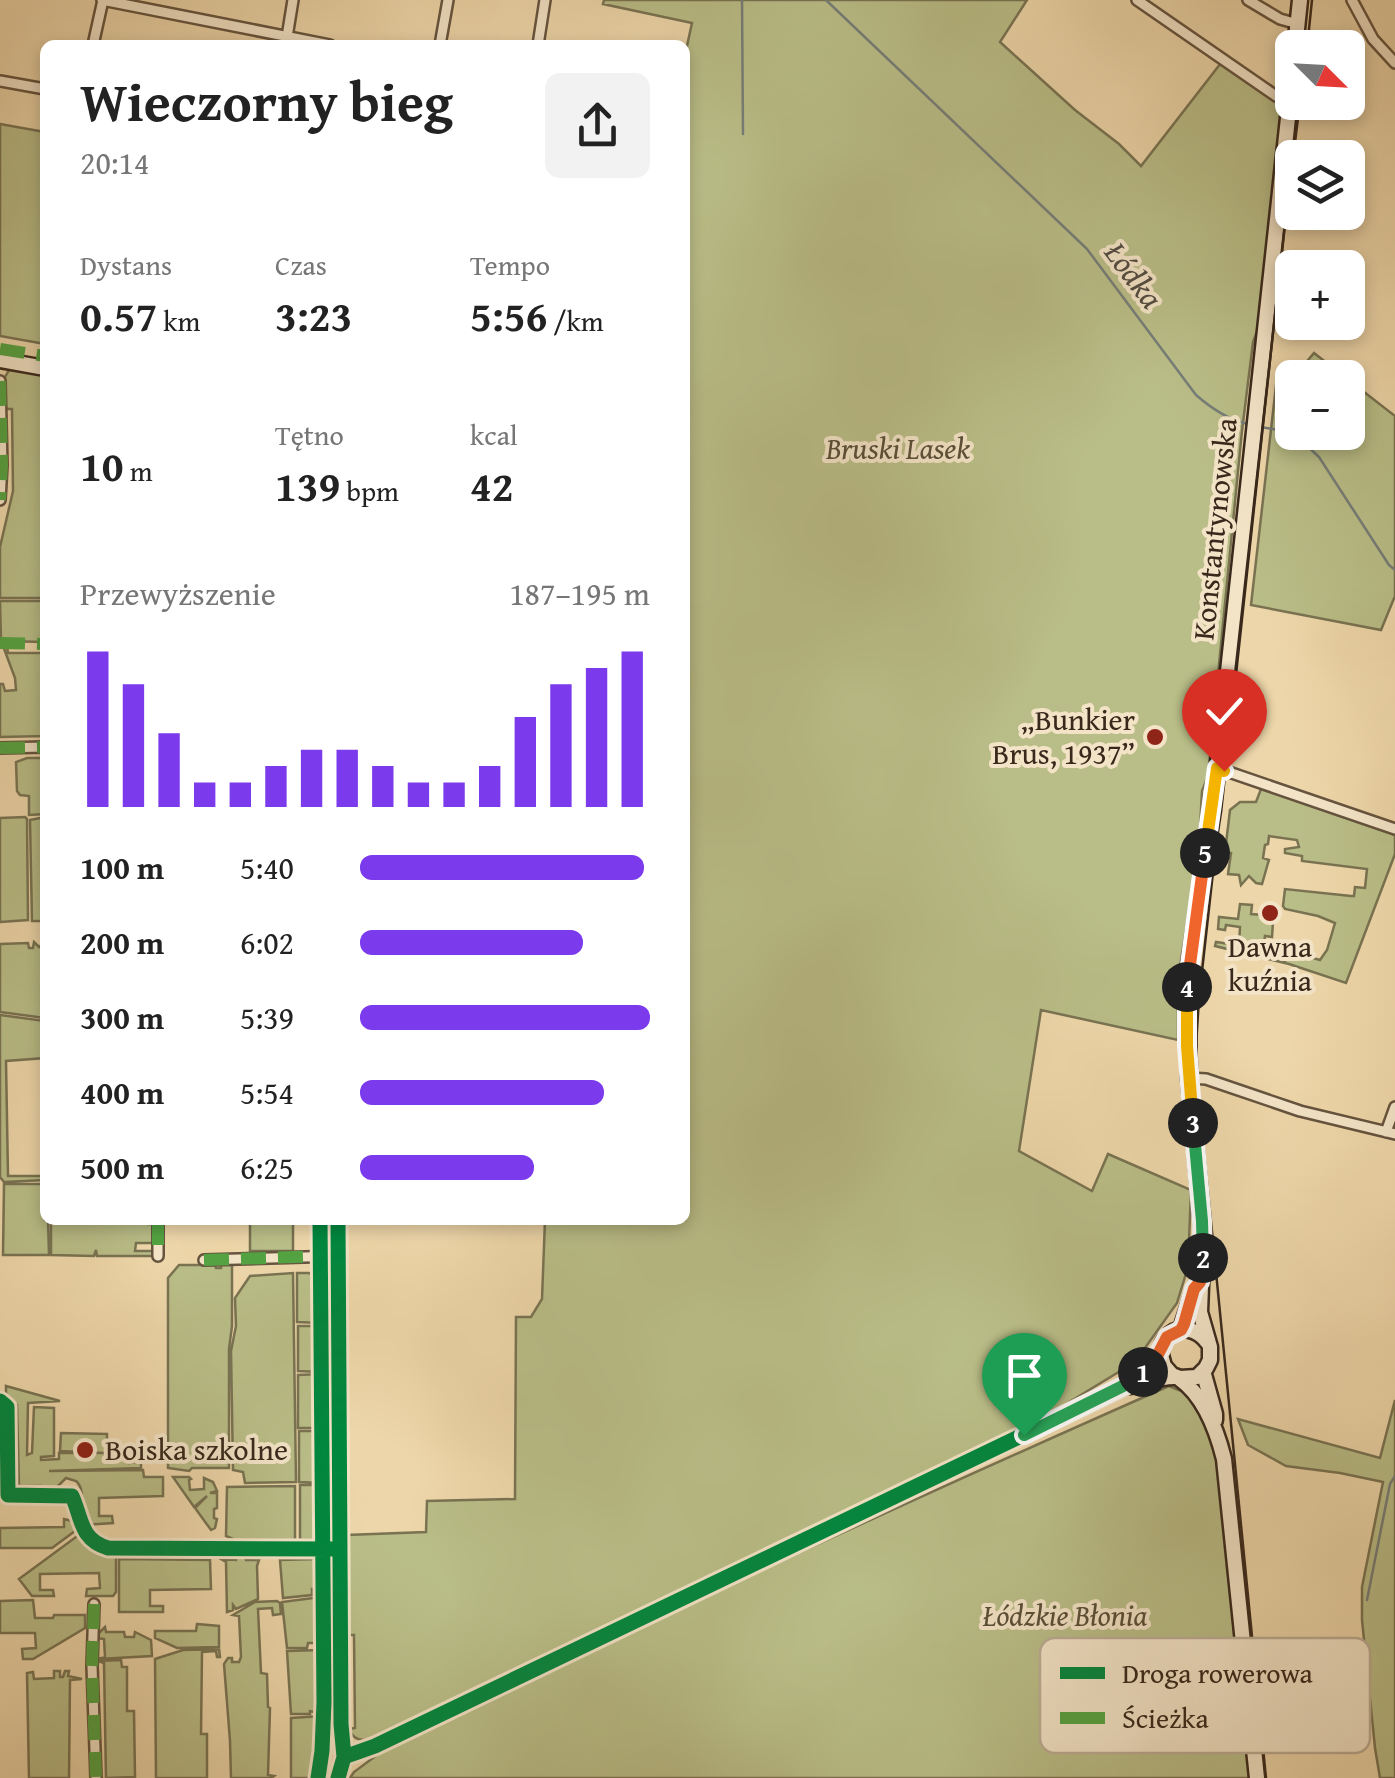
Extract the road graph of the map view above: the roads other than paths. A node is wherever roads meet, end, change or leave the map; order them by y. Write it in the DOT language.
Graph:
graph roads {
  1 [pos="102,0"];
  2 [pos="294,0"];
  3 [pos="448,0"];
  4 [pos="545,0"];
  5 [pos="1137,0"];
  6 [pos="1248,0"];
  7 [pos="1300,0"];
  8 [pos="1352,0"];
  9 [pos="1298,24"];
  10 [pos="1298,30"];
  11 [pos="287,37"];
  12 [pos="95,40"];
  13 [pos="299,40"];
  14 [pos="441,40"];
  15 [pos="539,40"];
  16 [pos="1395,62"];
  17 [pos="0,80"];
  18 [pos="40,88"];
  19 [pos="1275,95"];
  20 [pos="1289,120"];
  21 [pos="0,360"];
  22 [pos="40,367"];
  23 [pos="0,382"];
  24 [pos="0,488"];
  25 [pos="0,500"];
  26 [pos="40,747"];
  27 [pos="0,748"];
  28 [pos="1217,768"];
  29 [pos="1395,829"];
  30 [pos="1188,1078"];
  31 [pos="1395,1107"];
  32 [pos="1391,1134"];
  33 [pos="158,1225"];
  34 [pos="338,1225"];
  35 [pos="158,1256"];
  36 [pos="338,1256"];
  37 [pos="204,1260"];
  38 [pos="1200,1282"];
  39 [pos="1181,1330"];
  40 [pos="1208,1343"];
  41 [pos="1162,1347"];
  42 [pos="1204,1372"];
  43 [pos="1178,1378"];
  44 [pos="1123,1386"];
  45 [pos="0,1401"];
  46 [pos="1214,1425"];
  47 [pos="340,1549"];
  48 [pos="94,1604"];
  49 [pos="1243,1638"];
  50 [pos="1255,1753"];
  51 [pos="344,1757"];
  52 [pos="96,1778"];
  53 [pos="338,1778"];
  54 [pos="1257,1778"];
  1 -- 11 [label="street"];
  1 -- 12 [label="street"];
  2 -- 11 [label="street"];
  3 -- 14 [label="street"];
  4 -- 15 [label="street"];
  5 -- 19 [label="street"];
  6 -- 9 [label="street"];
  7 -- 9 [label="main road"];
  8 -- 16 [label="street"];
  9 -- 10 [label="main road"];
  11 -- 13 [label="street"];
  17 -- 18 [label="street"];
  20 -- 28 [label="main road, Konstantynowska"];
  21 -- 22 [label="main road"];
  23 -- 24 [label="street"];
  24 -- 25 [label="street"];
  26 -- 27 [label="street"];
  28 -- 29 [label="street"];
  28 -- 30 [label="main road, Konstantynowska"];
  30 -- 32 [label="street"];
  30 -- 38 [label="main road, Konstantynowska"];
  31 -- 32 [label="street"];
  33 -- 35 [label="street"];
  34 -- 36 [label="main road"];
  36 -- 37 [label="street"];
  36 -- 47 [label="main road"];
  38 -- 39 [label="main road, Konstantynowska"];
  38 -- 40 [label="main road, Konstantynowska"];
  39 -- 40 [label="main road"];
  39 -- 41 [label="main road"];
  40 -- 42 [label="main road"];
  41 -- 43 [label="main road"];
  41 -- 44 [label="main road"];
  42 -- 43 [label="main road"];
  42 -- 46 [label="main road"];
  43 -- 44 [label="main road"];
  43 -- 46 [label="main road"];
  44 -- 51 [label="main road"];
  45 -- 47 [label="street"];
  46 -- 49 [label="main road"];
  47 -- 51 [label="main road"];
  48 -- 52 [label="street"];
  50 -- 54 [label="main road"];
  51 -- 53 [label="main road"];
}
